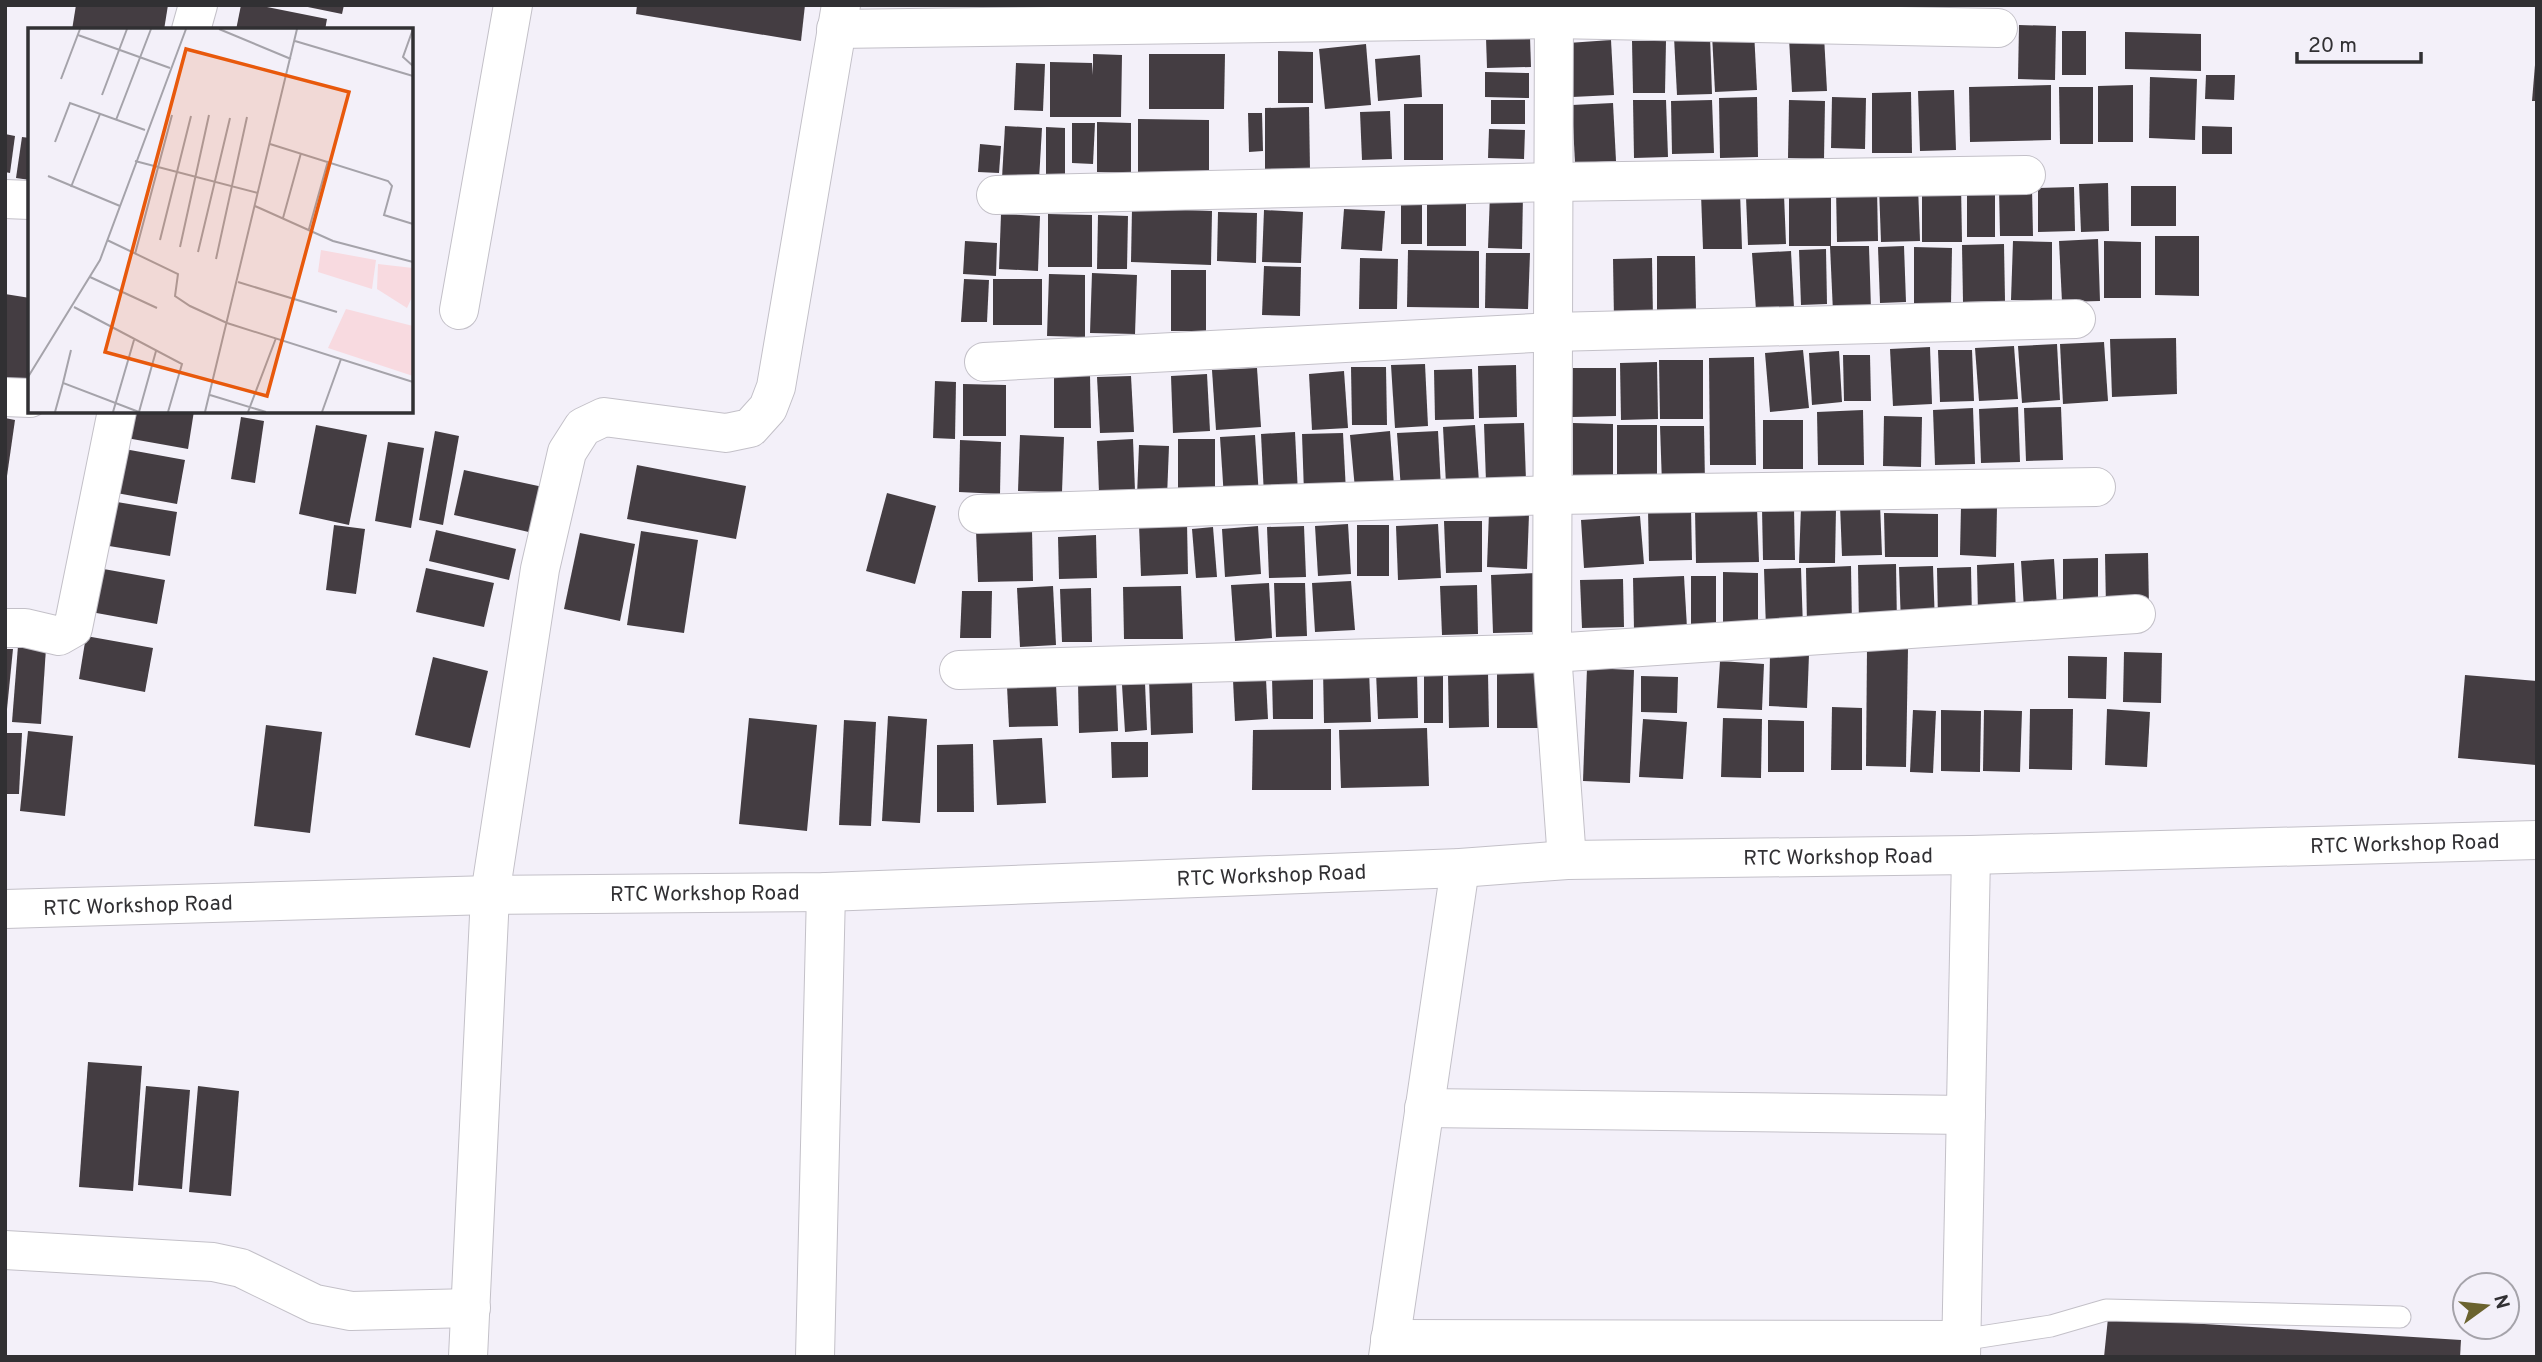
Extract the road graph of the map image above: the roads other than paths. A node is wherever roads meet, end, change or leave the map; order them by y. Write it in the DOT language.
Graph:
graph roads {
  1 [pos="198,5"];
  2 [pos="513,5"];
  3 [pos="1554,12"];
  4 [pos="838,17"];
  5 [pos="192,28"];
  6 [pos="1998,28"];
  7 [pos="2026,175"];
  8 [pos="1554,182"];
  9 [pos="996,195"];
  10 [pos="5,199"];
  11 [pos="28,200"];
  12 [pos="458,310"];
  13 [pos="2076,319"];
  14 [pos="1553,332"];
  15 [pos="984,362"];
  16 [pos="5,397"];
  17 [pos="28,398"];
  18 [pos="117,413"];
  19 [pos="2096,487"];
  20 [pos="1553,495"];
  21 [pos="978,514"];
  22 [pos="2136,614"];
  23 [pos="5,628"];
  24 [pos="1552,653"];
  25 [pos="959,670"];
  26 [pos="2537,840"];
  27 [pos="1971,855"];
  28 [pos="1567,860"];
  29 [pos="1460,868"];
  30 [pos="826,892"];
  31 [pos="490,895"];
  32 [pos="5,909"];
  33 [pos="1424,1108"];
  34 [pos="1966,1115"];
  35 [pos="5,1250"];
  36 [pos="471,1308"];
  37 [pos="2400,1317"];
  38 [pos="1389,1348"];
  39 [pos="1961,1349"];
  40 [pos="468,1357"];
  41 [pos="815,1357"];
  1 -- 5 [label="street"];
  2 -- 12 [label="street"];
  3 -- 4 [label="street"];
  3 -- 6 [label="street"];
  3 -- 8 [label="street"];
  4 -- 31 [label="street"];
  7 -- 8 [label="street"];
  8 -- 9 [label="street"];
  8 -- 14 [label="street"];
  10 -- 11 [label="street"];
  13 -- 14 [label="street"];
  14 -- 15 [label="street"];
  14 -- 20 [label="street"];
  16 -- 17 [label="street"];
  18 -- 23 [label="street"];
  19 -- 20 [label="street"];
  20 -- 21 [label="street"];
  20 -- 24 [label="street"];
  22 -- 24 [label="street"];
  24 -- 25 [label="street"];
  24 -- 28 [label="street"];
  26 -- 27 [label="street, RTC Workshop Road"];
  27 -- 28 [label="street, RTC Workshop Road"];
  27 -- 34 [label="street"];
  28 -- 29 [label="street, RTC Workshop Road"];
  29 -- 30 [label="street, RTC Workshop Road"];
  29 -- 33 [label="street"];
  30 -- 31 [label="street, RTC Workshop Road"];
  30 -- 41 [label="street"];
  31 -- 32 [label="street, RTC Workshop Road"];
  31 -- 36 [label="street"];
  33 -- 34 [label="street"];
  33 -- 38 [label="street"];
  34 -- 39 [label="street"];
  35 -- 36 [label="street"];
  36 -- 40 [label="street"];
  37 -- 39 [label="lane"];
  38 -- 39 [label="street"];
}
